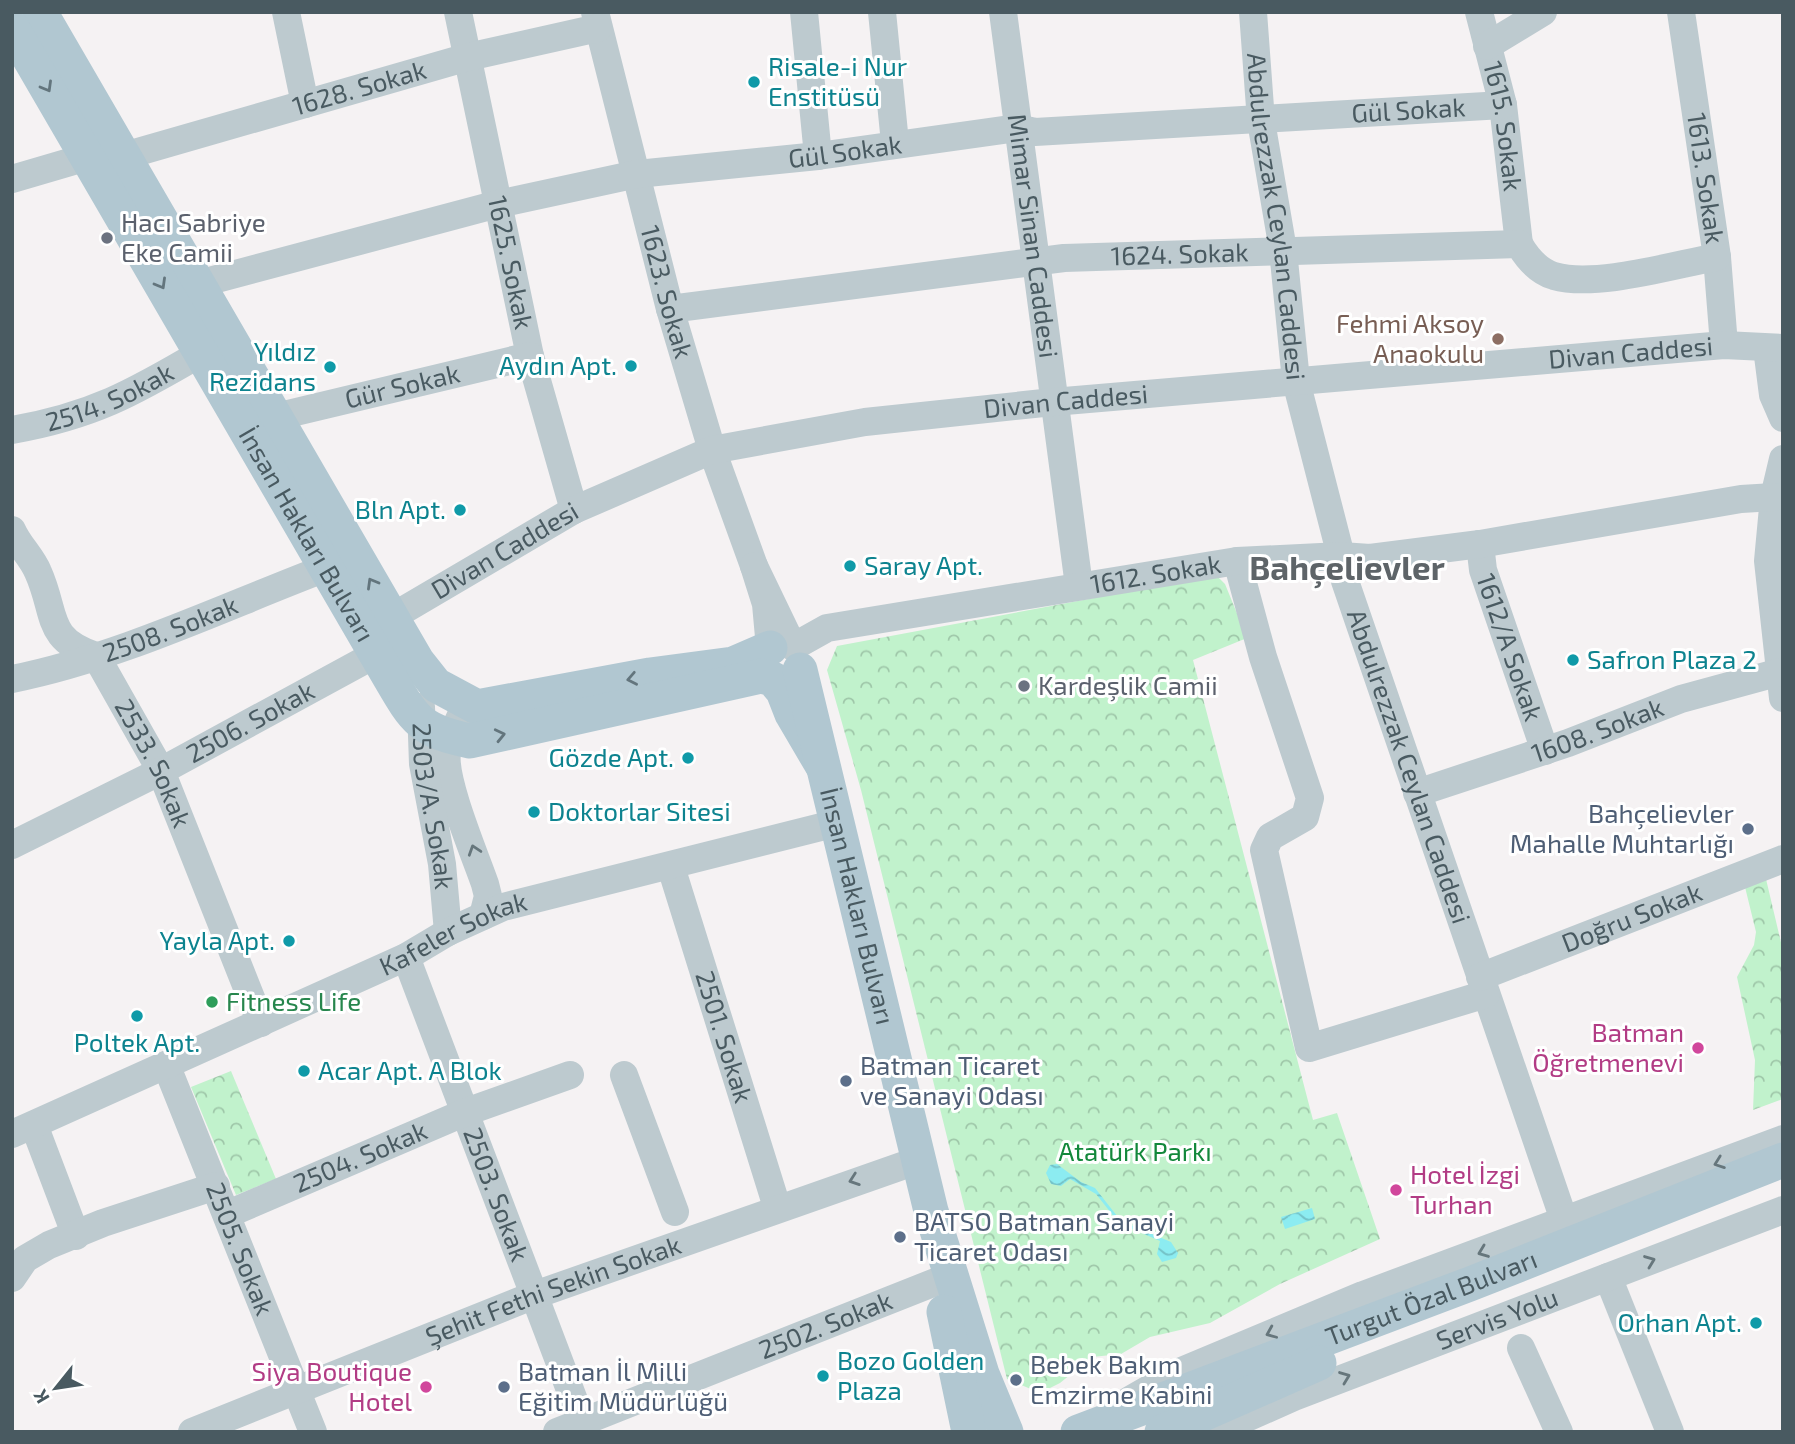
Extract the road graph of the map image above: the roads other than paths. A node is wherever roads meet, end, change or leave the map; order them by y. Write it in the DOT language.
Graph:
graph roads {
  1 [pos="286,12"];
  2 [pos="458,12"];
  3 [pos="804,12"];
  4 [pos="882,12"];
  5 [pos="1003,12"];
  6 [pos="1253,12"];
  7 [pos="1479,12"];
  8 [pos="1543,12"];
  9 [pos="1681,12"];
  10 [pos="38,18"];
  11 [pos="597,20"];
  12 [pos="1487,46"];
  13 [pos="468,57"];
  14 [pos="305,104"];
  15 [pos="1503,105"];
  16 [pos="1261,121"];
  17 [pos="1017,128"];
  18 [pos="895,143"];
  19 [pos="124,156"];
  20 [pos="818,156"];
  21 [pos="87,157"];
  22 [pos="636,174"];
  23 [pos="12,178"];
  24 [pos="498,204"];
  25 [pos="1519,244"];
  26 [pos="1283,250"];
  27 [pos="1717,257"];
  28 [pos="1034,262"];
  29 [pos="198,284"];
  30 [pos="670,309"];
  31 [pos="1724,345"];
  32 [pos="1775,348"];
  33 [pos="201,354"];
  34 [pos="530,356"];
  35 [pos="1296,381"];
  36 [pos="1053,402"];
  37 [pos="275,417"];
  38 [pos="1783,418"];
  39 [pos="12,430"];
  40 [pos="712,450"];
  41 [pos="1783,459"];
  42 [pos="1774,497"];
  43 [pos="574,510"];
  44 [pos="12,530"];
  45 [pos="1480,544"];
  46 [pos="1341,556"];
  47 [pos="1237,561"];
  48 [pos="326,568"];
  49 [pos="1079,586"];
  50 [pos="392,618"];
  51 [pos="376,654"];
  52 [pos="96,656"];
  53 [pos="784,661"];
  54 [pos="12,679"];
  55 [pos="436,685"];
  56 [pos="1781,685"];
  57 [pos="466,702"];
  58 [pos="436,731"];
  59 [pos="1545,751"];
  60 [pos="161,771"];
  61 [pos="1417,793"];
  62 [pos="837,823"];
  63 [pos="12,845"];
  64 [pos="1783,859"];
  65 [pos="671,867"];
  66 [pos="483,916"];
  67 [pos="448,932"];
  68 [pos="407,957"];
  69 [pos="1483,985"];
  70 [pos="261,1023"];
  71 [pos="167,1066"];
  72 [pos="570,1075"];
  73 [pos="624,1075"];
  74 [pos="466,1112"];
  75 [pos="23,1129"];
  76 [pos="1783,1139"];
  77 [pos="919,1160"];
  78 [pos="1783,1160"];
  79 [pos="1783,1185"];
  80 [pos="216,1186"];
  81 [pos="777,1208"];
  82 [pos="1783,1210"];
  83 [pos="931,1211"];
  84 [pos="675,1212"];
  85 [pos="228,1214"];
  86 [pos="1564,1220"];
  87 [pos="76,1236"];
  88 [pos="1608,1277"];
  89 [pos="12,1278"];
  90 [pos="938,1281"];
  91 [pos="532,1296"];
  92 [pos="1521,1348"];
  93 [pos="296,1393"];
  94 [pos="575,1428"];
  95 [pos="1086,1429"];
  96 [pos="192,1432"];
  97 [pos="313,1432"];
  98 [pos="969,1432"];
  99 [pos="1006,1432"];
  100 [pos="1162,1432"];
  101 [pos="1215,1432"];
  102 [pos="1559,1432"];
  103 [pos="1670,1432"];
  1 -- 14 [label="street"];
  2 -- 13 [label="street, 1625. Sokak"];
  3 -- 20 [label="street"];
  4 -- 18 [label="street"];
  5 -- 17 [label="street, Mimar Sinan Caddesi"];
  6 -- 16 [label="street, Abdulrezzak Ceylan Caddesi"];
  7 -- 12 [label="street, 1615. Sokak"];
  8 -- 12 [label="street"];
  9 -- 27 [label="street, 1613. Sokak"];
  10 -- 19 [label="main road, İnsan Hakları Bulvarı"];
  10 -- 21 [label="main road, İnsan Hakları Bulvarı, one-way"];
  11 -- 13 [label="street, 1628. Sokak"];
  11 -- 22 [label="street, 1623. Sokak"];
  12 -- 15 [label="street, 1615. Sokak"];
  13 -- 14 [label="street, 1628. Sokak"];
  13 -- 24 [label="street, 1625. Sokak"];
  14 -- 19 [label="street, 1628. Sokak"];
  15 -- 16 [label="street, Gül Sokak"];
  15 -- 25 [label="street, 1615. Sokak"];
  16 -- 17 [label="street, Gül Sokak"];
  16 -- 26 [label="street, Abdulrezzak Ceylan Caddesi"];
  17 -- 18 [label="street, Gül Sokak"];
  17 -- 28 [label="street, Mimar Sinan Caddesi"];
  18 -- 20 [label="street, Gül Sokak"];
  19 -- 29 [label="main road, İnsan Hakları Bulvarı"];
  20 -- 22 [label="street, Gül Sokak"];
  21 -- 23 [label="street"];
  21 -- 33 [label="main road, İnsan Hakları Bulvarı, one-way"];
  22 -- 24 [label="street, Gül Sokak"];
  22 -- 30 [label="street, 1623. Sokak"];
  24 -- 29 [label="street, Gül Sokak"];
  24 -- 34 [label="street, 1625. Sokak"];
  25 -- 26 [label="street, 1624. Sokak"];
  25 -- 27 [label="street"];
  26 -- 28 [label="street, 1624. Sokak"];
  26 -- 35 [label="street, Abdulrezzak Ceylan Caddesi"];
  27 -- 31 [label="street, 1613. Sokak"];
  28 -- 30 [label="street, 1624. Sokak"];
  28 -- 36 [label="street, Mimar Sinan Caddesi"];
  29 -- 37 [label="main road, İnsan Hakları Bulvarı"];
  30 -- 40 [label="street, 1623. Sokak"];
  31 -- 32 [label="street, Divan Caddesi"];
  31 -- 35 [label="street, Divan Caddesi"];
  32 -- 38 [label="street"];
  33 -- 39 [label="street, 2514. Sokak"];
  33 -- 48 [label="main road, İnsan Hakları Bulvarı"];
  34 -- 37 [label="street, Gür Sokak"];
  34 -- 43 [label="street, 1625. Sokak"];
  35 -- 36 [label="street, Divan Caddesi"];
  35 -- 46 [label="street, Abdulrezzak Ceylan Caddesi"];
  36 -- 40 [label="street, Divan Caddesi"];
  36 -- 49 [label="street, Mimar Sinan Caddesi"];
  50 -- 37 [label="main road, İnsan Hakları Bulvarı, one-way"];
  40 -- 43 [label="street, Divan Caddesi"];
  40 -- 53 [label="street, 1623. Sokak"];
  41 -- 42 [label="street"];
  42 -- 45 [label="street, 1612. Sokak"];
  42 -- 56 [label="street"];
  43 -- 50 [label="street, Divan Caddesi"];
  44 -- 52 [label="street"];
  45 -- 46 [label="street, 1612. Sokak"];
  45 -- 59 [label="street, 1612/A Sokak"];
  46 -- 47 [label="street, 1612. Sokak"];
  46 -- 61 [label="street, Abdulrezzak Ceylan Caddesi"];
  47 -- 49 [label="street, 1612. Sokak"];
  47 -- 69 [label="street, Doğru Sokak"];
  48 -- 51 [label="main road, İnsan Hakları Bulvarı"];
  48 -- 52 [label="street, 2508. Sokak"];
  49 -- 53 [label="street, 1612. Sokak"];
  50 -- 55 [label="main road, İnsan Hakları Bulvarı"];
  51 -- 58 [label="main road, İnsan Hakları Bulvarı"];
  51 -- 60 [label="street, 2506. Sokak"];
  52 -- 54 [label="street, 2508. Sokak"];
  52 -- 60 [label="street, 2533. Sokak"];
  53 -- 57 [label="main road, İnsan Hakları Bulvarı, one-way"];
  58 -- 53 [label="main road, one-way"];
  53 -- 62 [label="main road, İnsan Hakları Bulvarı"];
  55 -- 57 [label="main road, İnsan Hakları Bulvarı"];
  55 -- 58 [label="street, 2503/A. Sokak"];
  56 -- 59 [label="street, 1608. Sokak"];
  57 -- 58 [label="street"];
  66 -- 58 [label="street, one-way"];
  58 -- 67 [label="street, 2503/A. Sokak"];
  59 -- 61 [label="street, 1608. Sokak"];
  60 -- 63 [label="street, 2506. Sokak"];
  60 -- 70 [label="street, 2533. Sokak"];
  61 -- 69 [label="street, Abdulrezzak Ceylan Caddesi"];
  62 -- 65 [label="street, Kafeler Sokak"];
  62 -- 77 [label="main road, İnsan Hakları Bulvarı"];
  64 -- 69 [label="street, Doğru Sokak"];
  65 -- 66 [label="street, Kafeler Sokak"];
  65 -- 81 [label="street, 2501. Sokak"];
  66 -- 67 [label="street, Kafeler Sokak"];
  67 -- 68 [label="street, Kafeler Sokak"];
  68 -- 70 [label="street, Kafeler Sokak"];
  68 -- 74 [label="street, 2503. Sokak"];
  69 -- 86 [label="street, Abdulrezzak Ceylan Caddesi"];
  70 -- 71 [label="street, Kafeler Sokak"];
  71 -- 75 [label="street, Kafeler Sokak"];
  71 -- 80 [label="street, 2505. Sokak"];
  72 -- 74 [label="street, 2504. Sokak"];
  73 -- 84 [label="street"];
  74 -- 85 [label="street, 2504. Sokak"];
  74 -- 91 [label="street, 2503. Sokak"];
  75 -- 87 [label="street"];
  76 -- 86 [label="street, one-way"];
  77 -- 81 [label="street, Şehit Fethi Sekin Sokak, one-way"];
  77 -- 83 [label="main road, İnsan Hakları Bulvarı"];
  78 -- 95 [label="main road, Turgut Özal Bulvarı"];
  79 -- 100 [label="main road, Turgut Özal Bulvarı"];
  80 -- 85 [label="street, 2505. Sokak"];
  80 -- 87 [label="street"];
  81 -- 91 [label="street, Şehit Fethi Sekin Sokak"];
  88 -- 82 [label="street, Servis Yolu, one-way"];
  83 -- 90 [label="main road"];
  83 -- 99 [label="main road"];
  85 -- 93 [label="street, 2505. Sokak"];
  86 -- 95 [label="street, one-way"];
  87 -- 89 [label="street"];
  101 -- 88 [label="street, Servis Yolu, one-way"];
  88 -- 103 [label="street"];
  90 -- 94 [label="street, 2502. Sokak"];
  90 -- 98 [label="main road"];
  91 -- 93 [label="street, Şehit Fethi Sekin Sokak"];
  91 -- 94 [label="street, 2503. Sokak"];
  92 -- 102 [label="street"];
  93 -- 96 [label="street, Şehit Fethi Sekin Sokak"];
  93 -- 97 [label="street, 2505. Sokak"];
}
